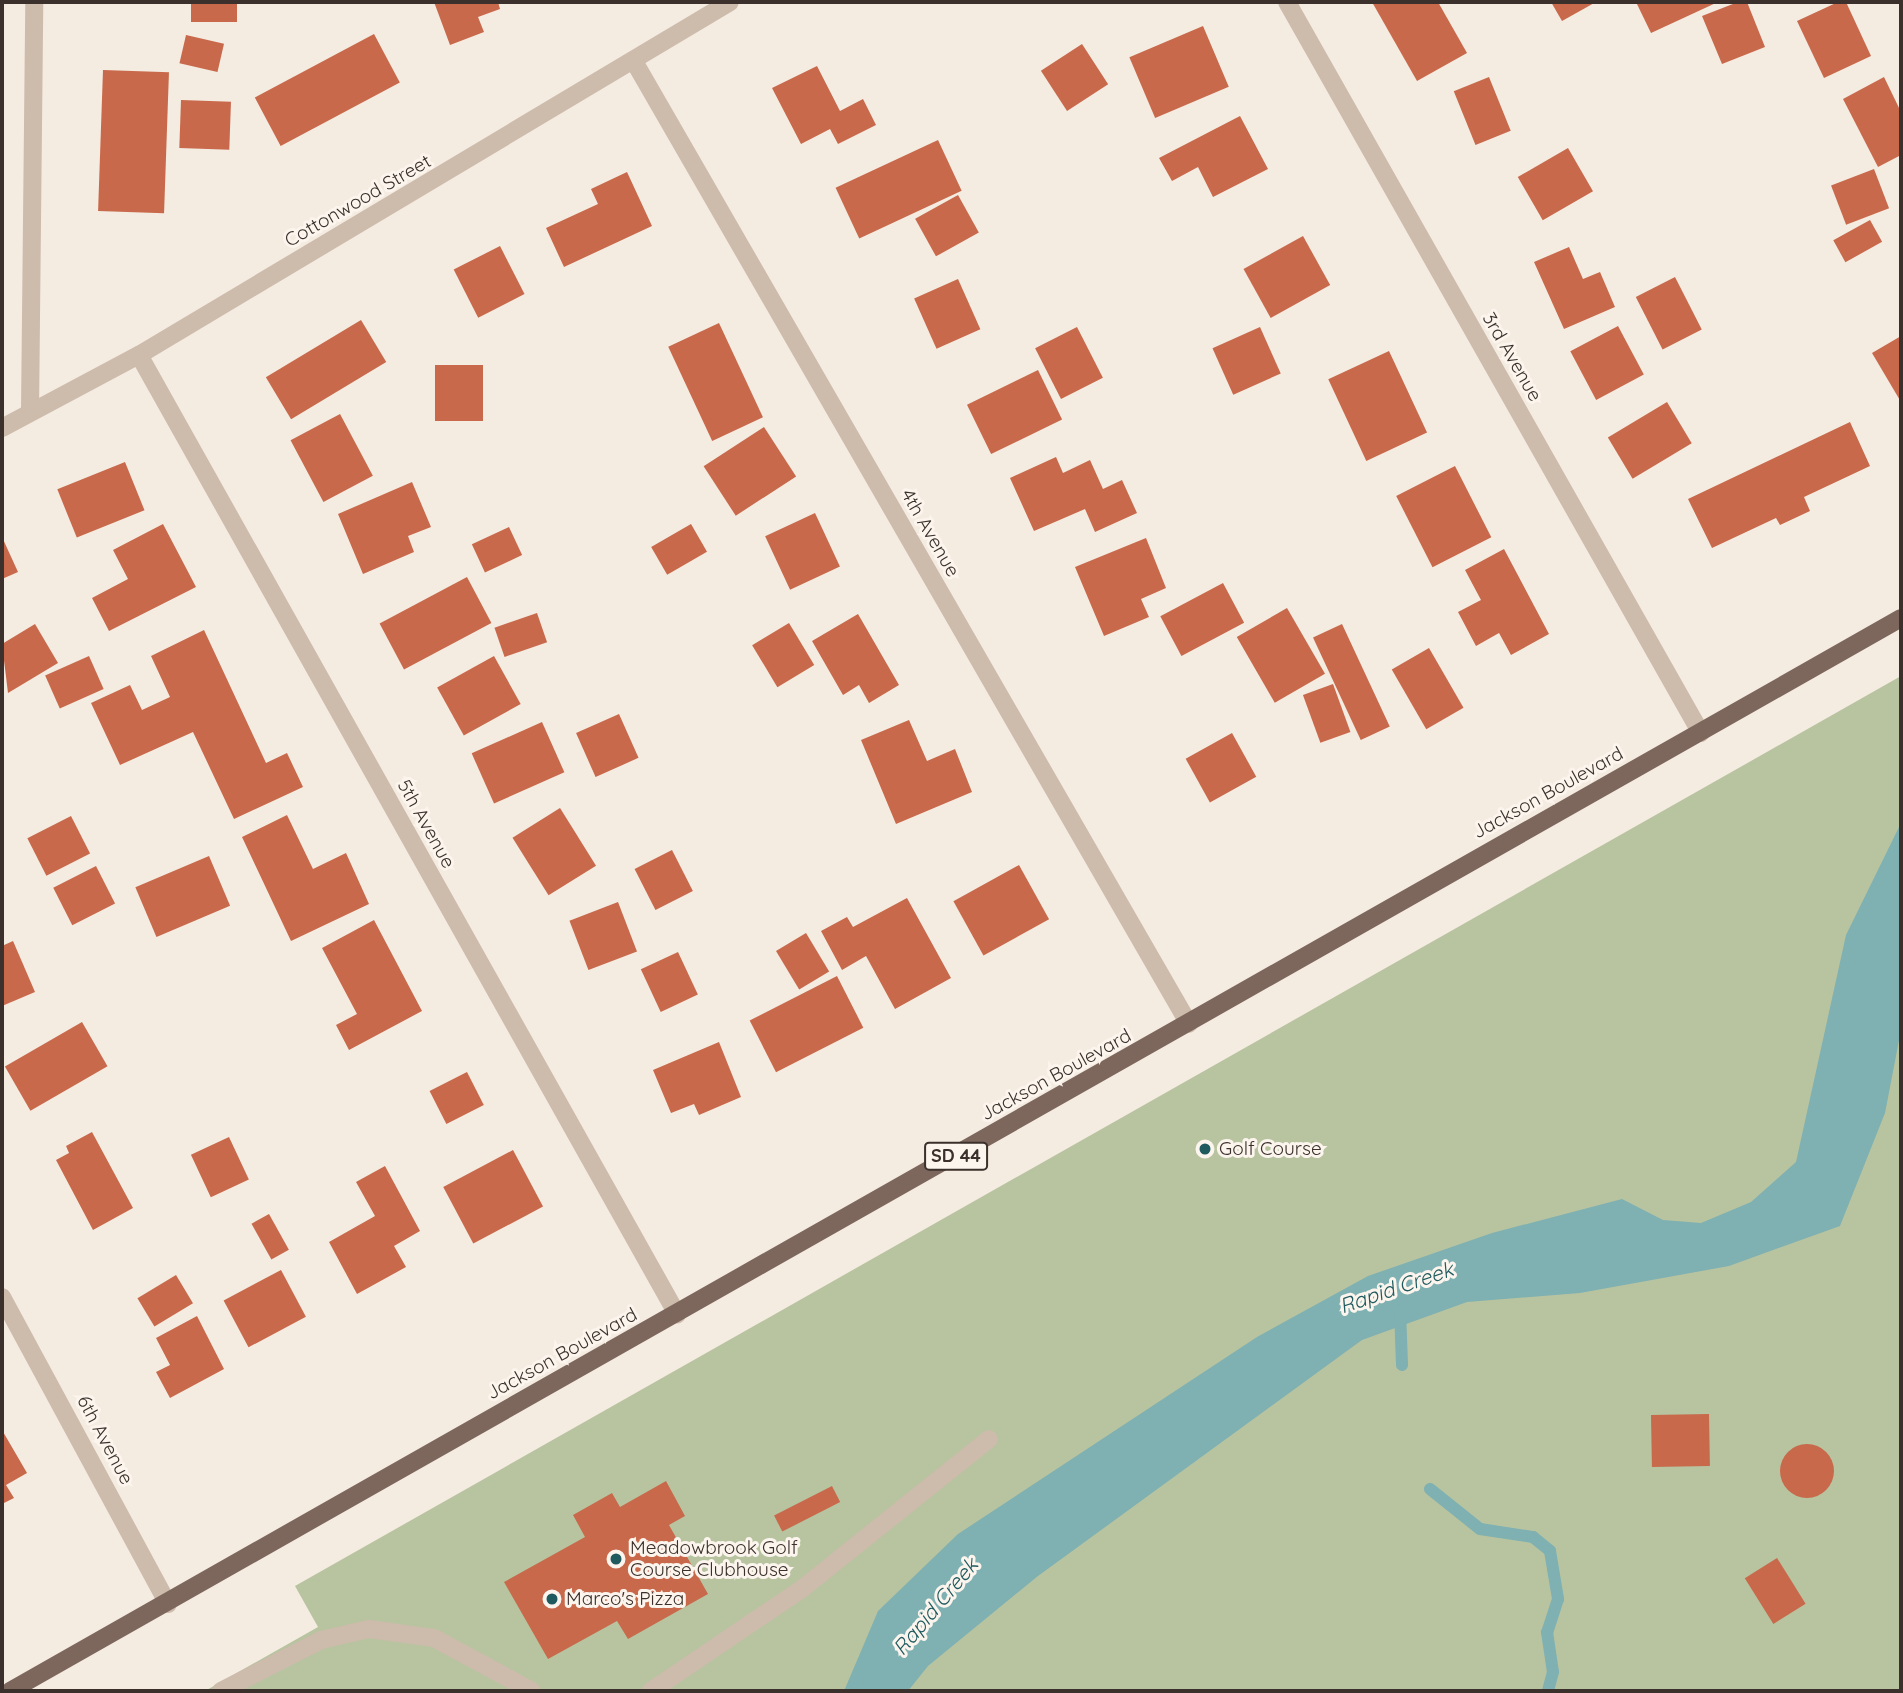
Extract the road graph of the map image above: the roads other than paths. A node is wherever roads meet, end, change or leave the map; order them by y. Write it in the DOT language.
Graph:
graph roads {
  1 [pos="34,2"];
  2 [pos="730,2"];
  3 [pos="1287,2"];
  4 [pos="635,63"];
  5 [pos="139,355"];
  6 [pos="30,412"];
  7 [pos="2,428"];
  8 [pos="1901,618"];
  9 [pos="1701,733"];
  10 [pos="1189,1024"];
  11 [pos="2,1297"];
  12 [pos="677,1314"];
  13 [pos="989,1439"];
  14 [pos="168,1604"];
  15 [pos="10,1691"];
  16 [pos="222,1691"];
  17 [pos="532,1691"];
  18 [pos="651,1691"];
  1 -- 6 [label="street"];
  2 -- 4 [label="street, Cottonwood Street"];
  3 -- 9 [label="street, 3rd Avenue"];
  4 -- 5 [label="street, Cottonwood Street"];
  4 -- 10 [label="street, 4th Avenue"];
  5 -- 6 [label="street, Cottonwood Street"];
  5 -- 12 [label="street, 5th Avenue"];
  6 -- 7 [label="street, Cottonwood Street"];
  8 -- 9 [label="main road, Jackson Boulevard / SD 44"];
  9 -- 10 [label="main road, Jackson Boulevard / SD 44"];
  10 -- 12 [label="main road, Jackson Boulevard / SD 44"];
  11 -- 14 [label="street, 6th Avenue"];
  12 -- 14 [label="main road, Jackson Boulevard / SD 44"];
  13 -- 18 [label="street"];
  14 -- 15 [label="main road, Jackson Boulevard / SD 44"];
  16 -- 17 [label="street"];
}
